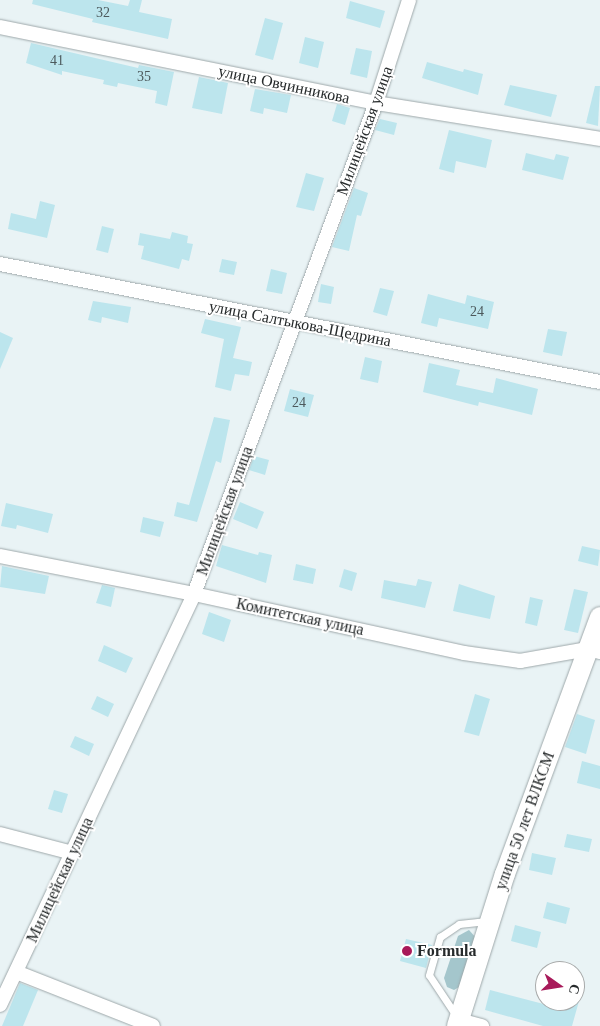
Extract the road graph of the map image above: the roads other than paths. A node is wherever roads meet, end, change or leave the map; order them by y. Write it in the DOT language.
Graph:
graph roads {
  1 [pos="410,0"];
  2 [pos="0,27"];
  3 [pos="376,103"];
  4 [pos="600,139"];
  5 [pos="0,264"];
  6 [pos="293,323"];
  7 [pos="600,382"];
  8 [pos="0,556"];
  9 [pos="194,594"];
  10 [pos="600,618"];
  11 [pos="594,650"];
  12 [pos="0,834"];
  13 [pos="73,853"];
  14 [pos="490,921"];
  15 [pos="16,972"];
  16 [pos="0,1005"];
  17 [pos="458,1023"];
  18 [pos="154,1026"];
  19 [pos="482,1026"];
  1 -- 3 [label="street, Милицейская улица"];
  2 -- 3 [label="street, улица Овчинникова"];
  3 -- 4 [label="street, улица Овчинникова"];
  3 -- 6 [label="street, Милицейская улица"];
  5 -- 6 [label="street, улица Салтыкова-Щедрина"];
  6 -- 7 [label="street, улица Салтыкова-Щедрина"];
  6 -- 9 [label="street, Милицейская улица"];
  8 -- 9 [label="street, Комитетская улица"];
  9 -- 11 [label="street, Комитетская улица"];
  9 -- 13 [label="street, Милицейская улица"];
  10 -- 11 [label="main road, улица 50 лет ВЛКСМ"];
  11 -- 14 [label="main road, улица 50 лет ВЛКСМ"];
  12 -- 13 [label="street"];
  13 -- 15 [label="street, Милицейская улица"];
  14 -- 17 [label="main road, улица 50 лет ВЛКСМ"];
  14 -- 17 [label="lane"];
  15 -- 16 [label="street, Милицейская улица"];
  15 -- 18 [label="street"];
  17 -- 19 [label="street"];
}
